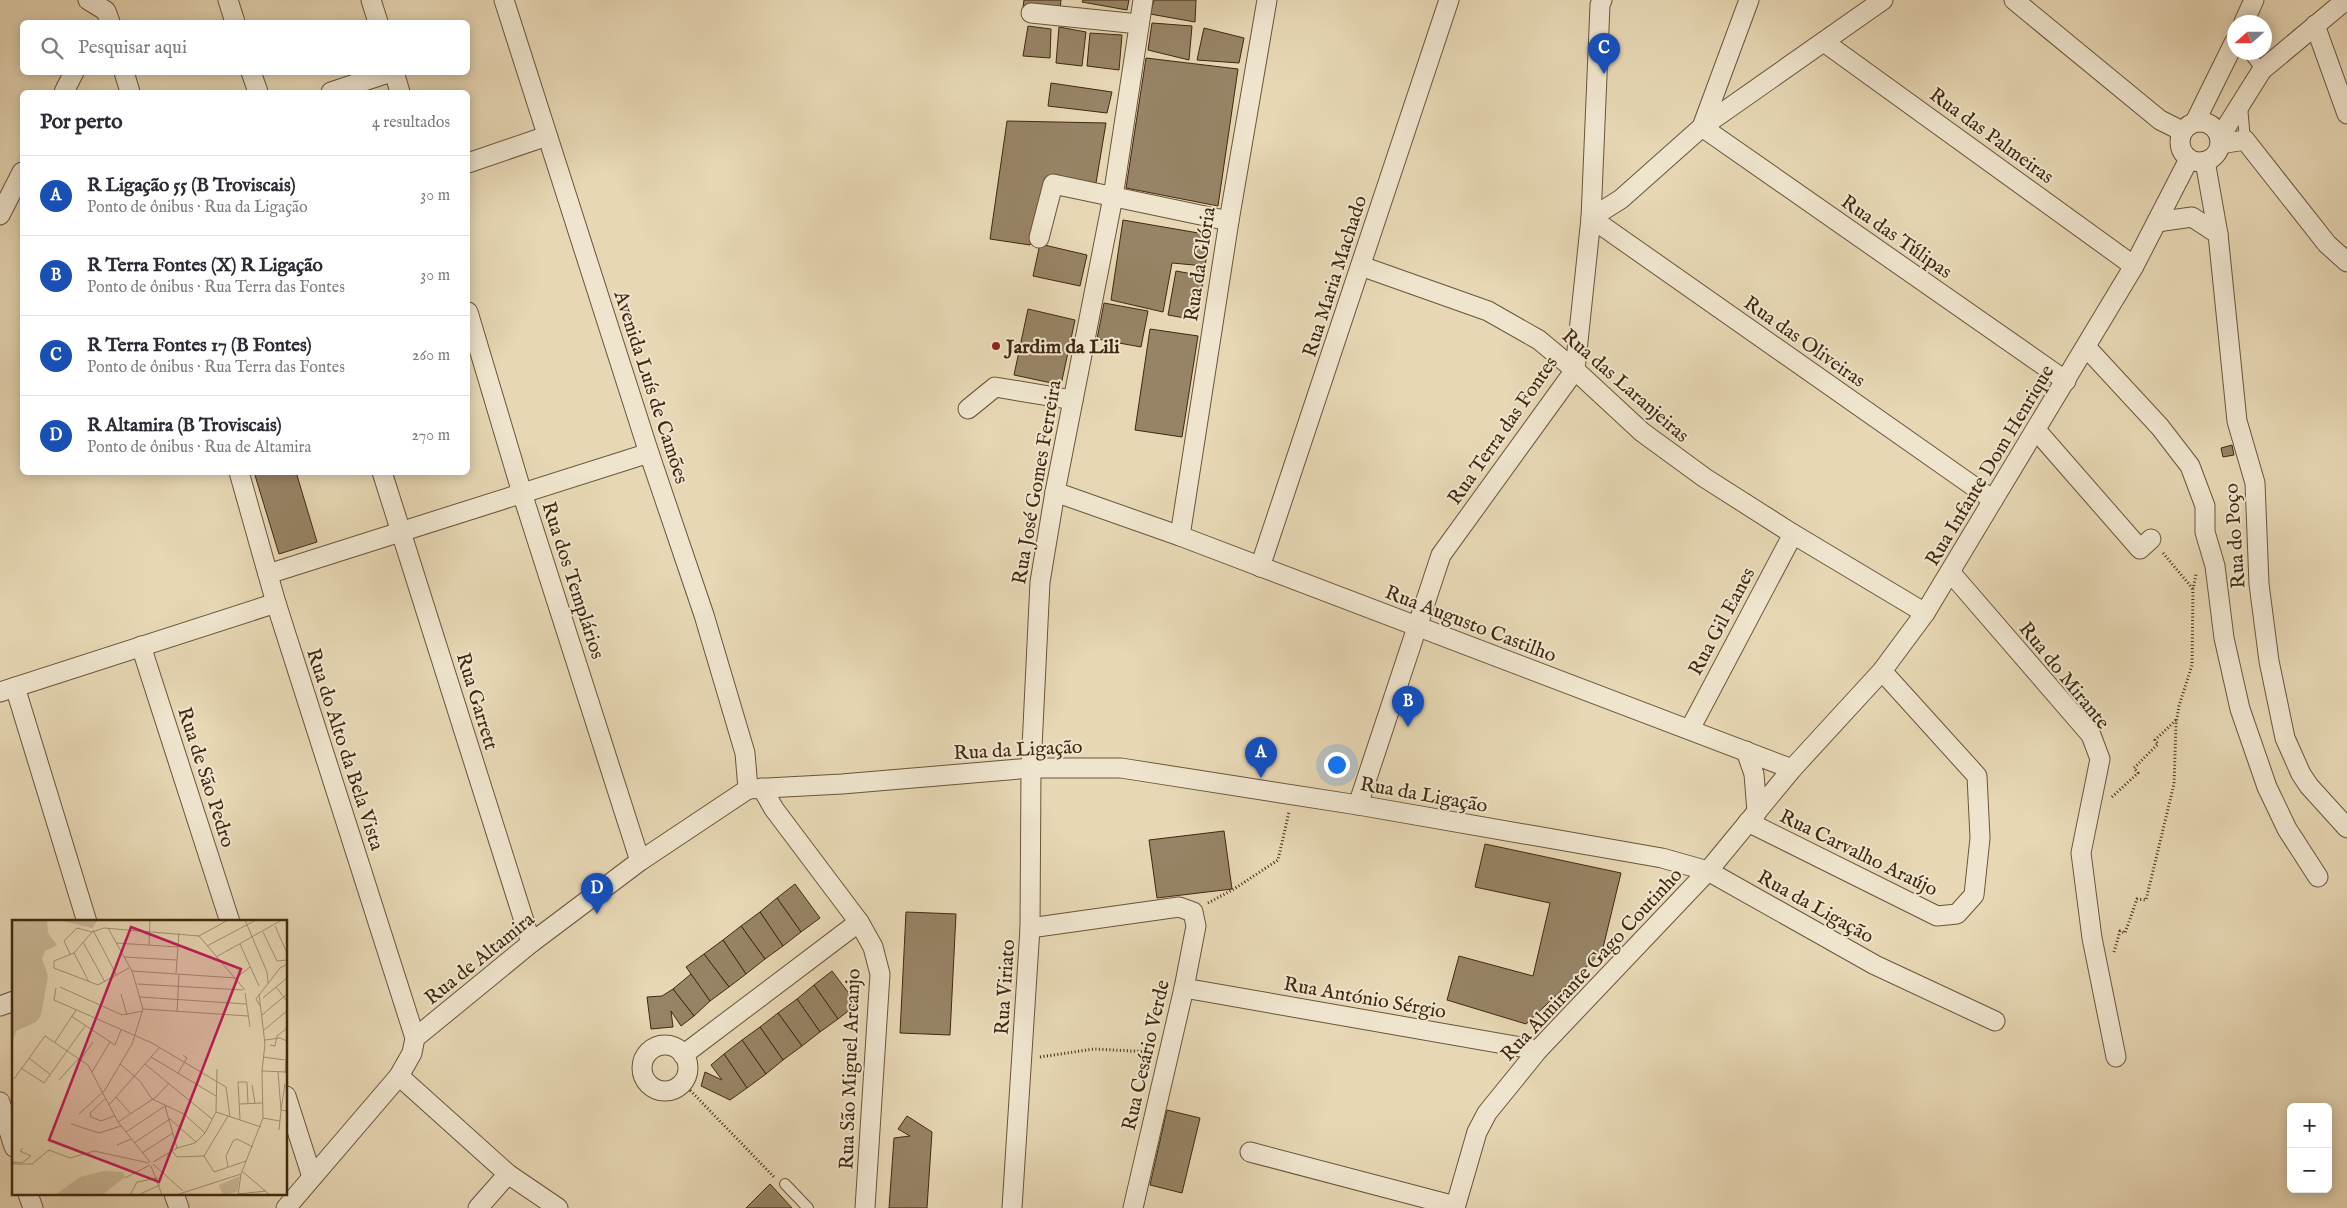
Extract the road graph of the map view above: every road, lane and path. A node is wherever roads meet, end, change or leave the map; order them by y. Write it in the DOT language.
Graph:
graph roads {
  1 [pos="88,0"];
  2 [pos="228,0"];
  3 [pos="371,0"];
  4 [pos="504,0"];
  5 [pos="1143,0"];
  6 [pos="1267,0"];
  7 [pos="1449,0"];
  8 [pos="1602,0"];
  9 [pos="1749,0"];
  10 [pos="1883,0"];
  11 [pos="2014,0"];
  12 [pos="2254,0"];
  13 [pos="2346,0"];
  14 [pos="1031,13"];
  15 [pos="107,14"];
  16 [pos="2247,15"];
  17 [pos="234,20"];
  18 [pos="377,20"];
  19 [pos="1139,24"];
  20 [pos="2315,25"];
  21 [pos="1824,42"];
  22 [pos="2230,60"];
  23 [pos="2251,60"];
  24 [pos="2262,70"];
  25 [pos="72,75"];
  26 [pos="125,75"];
  27 [pos="252,75"];
  28 [pos="383,75"];
  29 [pos="393,75"];
  30 [pos="1719,79"];
  31 [pos="65,90"];
  32 [pos="129,90"];
  33 [pos="257,90"];
  34 [pos="337,90"];
  35 [pos="399,90"];
  36 [pos="1741,100"];
  37 [pos="2241,103"];
  38 [pos="2347,114"];
  39 [pos="1702,127"];
  40 [pos="2188,127"];
  41 [pos="547,136"];
  42 [pos="2220,140"];
  43 [pos="2245,140"];
  44 [pos="2197,160"];
  45 [pos="470,162"];
  46 [pos="20,176"];
  47 [pos="1113,197"];
  48 [pos="0,215"];
  49 [pos="1592,218"];
  50 [pos="1229,221"];
  51 [pos="2157,222"];
  52 [pos="2218,234"];
  53 [pos="1039,238"];
  54 [pos="2347,262"];
  55 [pos="1361,266"];
  56 [pos="2134,266"];
  57 [pos="470,319"];
  58 [pos="2086,347"];
  59 [pos="1575,370"];
  60 [pos="2066,381"];
  61 [pos="1072,400"];
  62 [pos="968,409"];
  63 [pos="2036,430"];
  64 [pos="648,453"];
  65 [pos="240,475"];
  66 [pos="383,475"];
  67 [pos="1054,492"];
  68 [pos="522,493"];
  69 [pos="1993,500"];
  70 [pos="402,532"];
  71 [pos="1793,534"];
  72 [pos="1180,536"];
  73 [pos="2151,539"];
  74 [pos="1260,567"];
  75 [pos="1951,573"];
  76 [pos="268,574"];
  77 [pos="276,603"];
  78 [pos="1925,613"];
  79 [pos="1417,626"];
  80 [pos="141,646"];
  81 [pos="1882,671"];
  82 [pos="8,689"];
  83 [pos="2177,719"];
  84 [pos="1690,729"];
  85 [pos="1746,751"];
  86 [pos="1030,768"];
  87 [pos="1792,769"];
  88 [pos="755,789"];
  89 [pos="1293,795"];
  90 [pos="2093,804"];
  91 [pos="1358,805"];
  92 [pos="1752,817"];
  93 [pos="2347,828"];
  94 [pos="640,861"];
  95 [pos="1708,871"];
  96 [pos="2318,877"];
  97 [pos="1192,912"];
  98 [pos="86,920"];
  99 [pos="229,920"];
  100 [pos="859,922"];
  101 [pos="1030,928"];
  102 [pos="531,943"];
  103 [pos="2100,978"];
  104 [pos="1184,988"];
  105 [pos="12,1002"];
  106 [pos="0,1006"];
  107 [pos="1995,1021"];
  108 [pos="415,1038"];
  109 [pos="1538,1050"];
  110 [pos="683,1054"];
  111 [pos="1169,1054"];
  112 [pos="2116,1057"];
  113 [pos="1022,1060"];
  114 [pos="399,1076"];
  115 [pos="683,1083"];
  116 [pos="0,1102"];
  117 [pos="288,1102"];
  118 [pos="12,1141"];
  119 [pos="1250,1152"];
  120 [pos="508,1174"];
  121 [pos="312,1177"];
  122 [pos="785,1184"];
  123 [pos="29,1196"];
  124 [pos="175,1196"];
  125 [pos="1455,1207"];
  126 [pos="33,1208"];
  127 [pos="179,1208"];
  128 [pos="286,1208"];
  129 [pos="478,1208"];
  130 [pos="558,1208"];
  131 [pos="808,1208"];
  132 [pos="865,1208"];
  133 [pos="1012,1208"];
  134 [pos="1133,1208"];
  1 -- 15 [label="street"];
  2 -- 17 [label="street"];
  3 -- 18 [label="street"];
  4 -- 41 [label="street, Avenida Luís de Camões"];
  5 -- 19 [label="street, Rua José Gomes Ferreira"];
  6 -- 50 [label="street, Rua da Glória"];
  7 -- 55 [label="street, Rua Maria Machado"];
  8 -- 49 [label="street, Rua Terra das Fontes"];
  9 -- 30 [label="street"];
  10 -- 21 [label="street"];
  11 -- 40 [label="street"];
  12 -- 16 [label="street"];
  13 -- 20 [label="street"];
  14 -- 19 [label="street"];
  19 -- 47 [label="street, Rua José Gomes Ferreira"];
  20 -- 24 [label="street"];
  20 -- 38 [label="street"];
  21 -- 36 [label="street"];
  21 -- 56 [label="street, Rua das Palmeiras"];
  22 -- 40 [label="street"];
  23 -- 24 [label="lane"];
  24 -- 37 [label="street"];
  25 -- 31 [label="street"];
  26 -- 32 [label="street"];
  27 -- 33 [label="street"];
  28 -- 34 [label="street"];
  29 -- 35 [label="street"];
  30 -- 36 [label="street"];
  30 -- 39 [label="street"];
  36 -- 39 [label="street"];
  37 -- 42 [label="street"];
  37 -- 43 [label="lane"];
  39 -- 49 [label="street"];
  39 -- 60 [label="street, Rua das Túlipas"];
  40 -- 42 [label="street"];
  40 -- 44 [label="street"];
  41 -- 45 [label="street"];
  41 -- 64 [label="street, Avenida Luís de Camões"];
  42 -- 43 [label="street"];
  42 -- 44 [label="street"];
  43 -- 54 [label="street"];
  44 -- 51 [label="street, Rua Infante Dom Henrique"];
  44 -- 52 [label="street, Rua do Poço"];
  46 -- 48 [label="street"];
  47 -- 50 [label="street"];
  47 -- 53 [label="street"];
  47 -- 61 [label="street, Rua José Gomes Ferreira"];
  49 -- 59 [label="street, Rua Terra das Fontes"];
  49 -- 69 [label="street, Rua das Oliveiras"];
  50 -- 72 [label="street, Rua da Glória"];
  51 -- 52 [label="street"];
  51 -- 56 [label="street, Rua Infante Dom Henrique"];
  52 -- 93 [label="street, Rua do Poço"];
  55 -- 59 [label="street, Rua das Laranjeiras"];
  55 -- 74 [label="street, Rua Maria Machado"];
  56 -- 58 [label="street, Rua Infante Dom Henrique"];
  57 -- 68 [label="street, Rua dos Templários"];
  58 -- 60 [label="street, Rua Infante Dom Henrique"];
  58 -- 96 [label="street"];
  59 -- 71 [label="street, Rua das Laranjeiras"];
  59 -- 79 [label="street, Rua Terra das Fontes"];
  60 -- 63 [label="street, Rua Infante Dom Henrique"];
  61 -- 62 [label="street"];
  61 -- 67 [label="street, Rua José Gomes Ferreira"];
  63 -- 69 [label="street, Rua Infante Dom Henrique"];
  63 -- 73 [label="street"];
  64 -- 68 [label="street"];
  64 -- 88 [label="street, Avenida Luís de Camões"];
  65 -- 76 [label="street, Rua do Alto da Bela Vista"];
  66 -- 70 [label="street, Rua Garrett"];
  67 -- 72 [label="street, Rua Augusto Castilho"];
  67 -- 86 [label="street, Rua José Gomes Ferreira"];
  68 -- 70 [label="street"];
  68 -- 94 [label="street, Rua dos Templários"];
  69 -- 75 [label="street, Rua Infante Dom Henrique"];
  70 -- 76 [label="street"];
  70 -- 102 [label="street, Rua Garrett"];
  71 -- 78 [label="street, Rua das Laranjeiras"];
  71 -- 84 [label="street, Rua Gil Eanes"];
  72 -- 74 [label="street, Rua Augusto Castilho"];
  73 -- 83 [label="path"];
  74 -- 79 [label="street, Rua Augusto Castilho"];
  75 -- 78 [label="street, Rua Infante Dom Henrique"];
  75 -- 90 [label="street, Rua do Mirante"];
  76 -- 77 [label="street, Rua do Alto da Bela Vista"];
  77 -- 80 [label="street"];
  77 -- 108 [label="street, Rua do Alto da Bela Vista"];
  78 -- 81 [label="street, Rua Infante Dom Henrique"];
  79 -- 84 [label="street, Rua Augusto Castilho"];
  79 -- 91 [label="street, Rua Terra das Fontes"];
  80 -- 82 [label="street"];
  80 -- 99 [label="street, Rua de São Pedro"];
  81 -- 87 [label="street, Rua Infante Dom Henrique"];
  81 -- 92 [label="street, Rua Carvalho Araújo"];
  82 -- 98 [label="street"];
  83 -- 90 [label="path"];
  83 -- 103 [label="path"];
  84 -- 85 [label="street, Rua Augusto Castilho"];
  85 -- 87 [label="street, Rua Augusto Castilho"];
  85 -- 92 [label="street"];
  86 -- 88 [label="street, Rua da Ligação"];
  86 -- 89 [label="street, Rua da Ligação"];
  86 -- 101 [label="street, Rua Viriato"];
  87 -- 92 [label="street, Rua Almirante Gago Coutinho"];
  88 -- 94 [label="street, Rua de Altamira"];
  88 -- 100 [label="street, Rua São Miguel Arcanjo"];
  89 -- 91 [label="street, Rua da Ligação"];
  89 -- 97 [label="path"];
  90 -- 103 [label="street, Rua do Mirante"];
  91 -- 95 [label="street, Rua da Ligação"];
  92 -- 95 [label="street, Rua Almirante Gago Coutinho"];
  94 -- 102 [label="street, Rua de Altamira"];
  95 -- 107 [label="street, Rua da Ligação"];
  95 -- 109 [label="street, Rua Almirante Gago Coutinho"];
  97 -- 101 [label="street"];
  97 -- 104 [label="street, Rua Cesário Verde"];
  100 -- 110 [label="street"];
  100 -- 132 [label="street, Rua São Miguel Arcanjo"];
  101 -- 113 [label="street, Rua Viriato"];
  102 -- 108 [label="street, Rua de Altamira"];
  103 -- 112 [label="street, Rua do Mirante"];
  104 -- 109 [label="street, Rua António Sérgio"];
  104 -- 111 [label="street, Rua Cesário Verde"];
  105 -- 106 [label="street"];
  108 -- 114 [label="street"];
  109 -- 125 [label="street, Rua Almirante Gago Coutinho"];
  110 -- 115 [label="street"];
  110 -- 115 [label="street"];
  111 -- 113 [label="path"];
  111 -- 134 [label="street, Rua Cesário Verde"];
  113 -- 133 [label="street, Rua Viriato"];
  114 -- 120 [label="street"];
  114 -- 121 [label="street"];
  115 -- 122 [label="path"];
  116 -- 118 [label="street"];
  117 -- 121 [label="street"];
  119 -- 125 [label="street"];
  120 -- 129 [label="street"];
  120 -- 130 [label="street"];
  121 -- 128 [label="street"];
  122 -- 131 [label="lane"];
  123 -- 126 [label="street"];
  124 -- 127 [label="street"];
}
